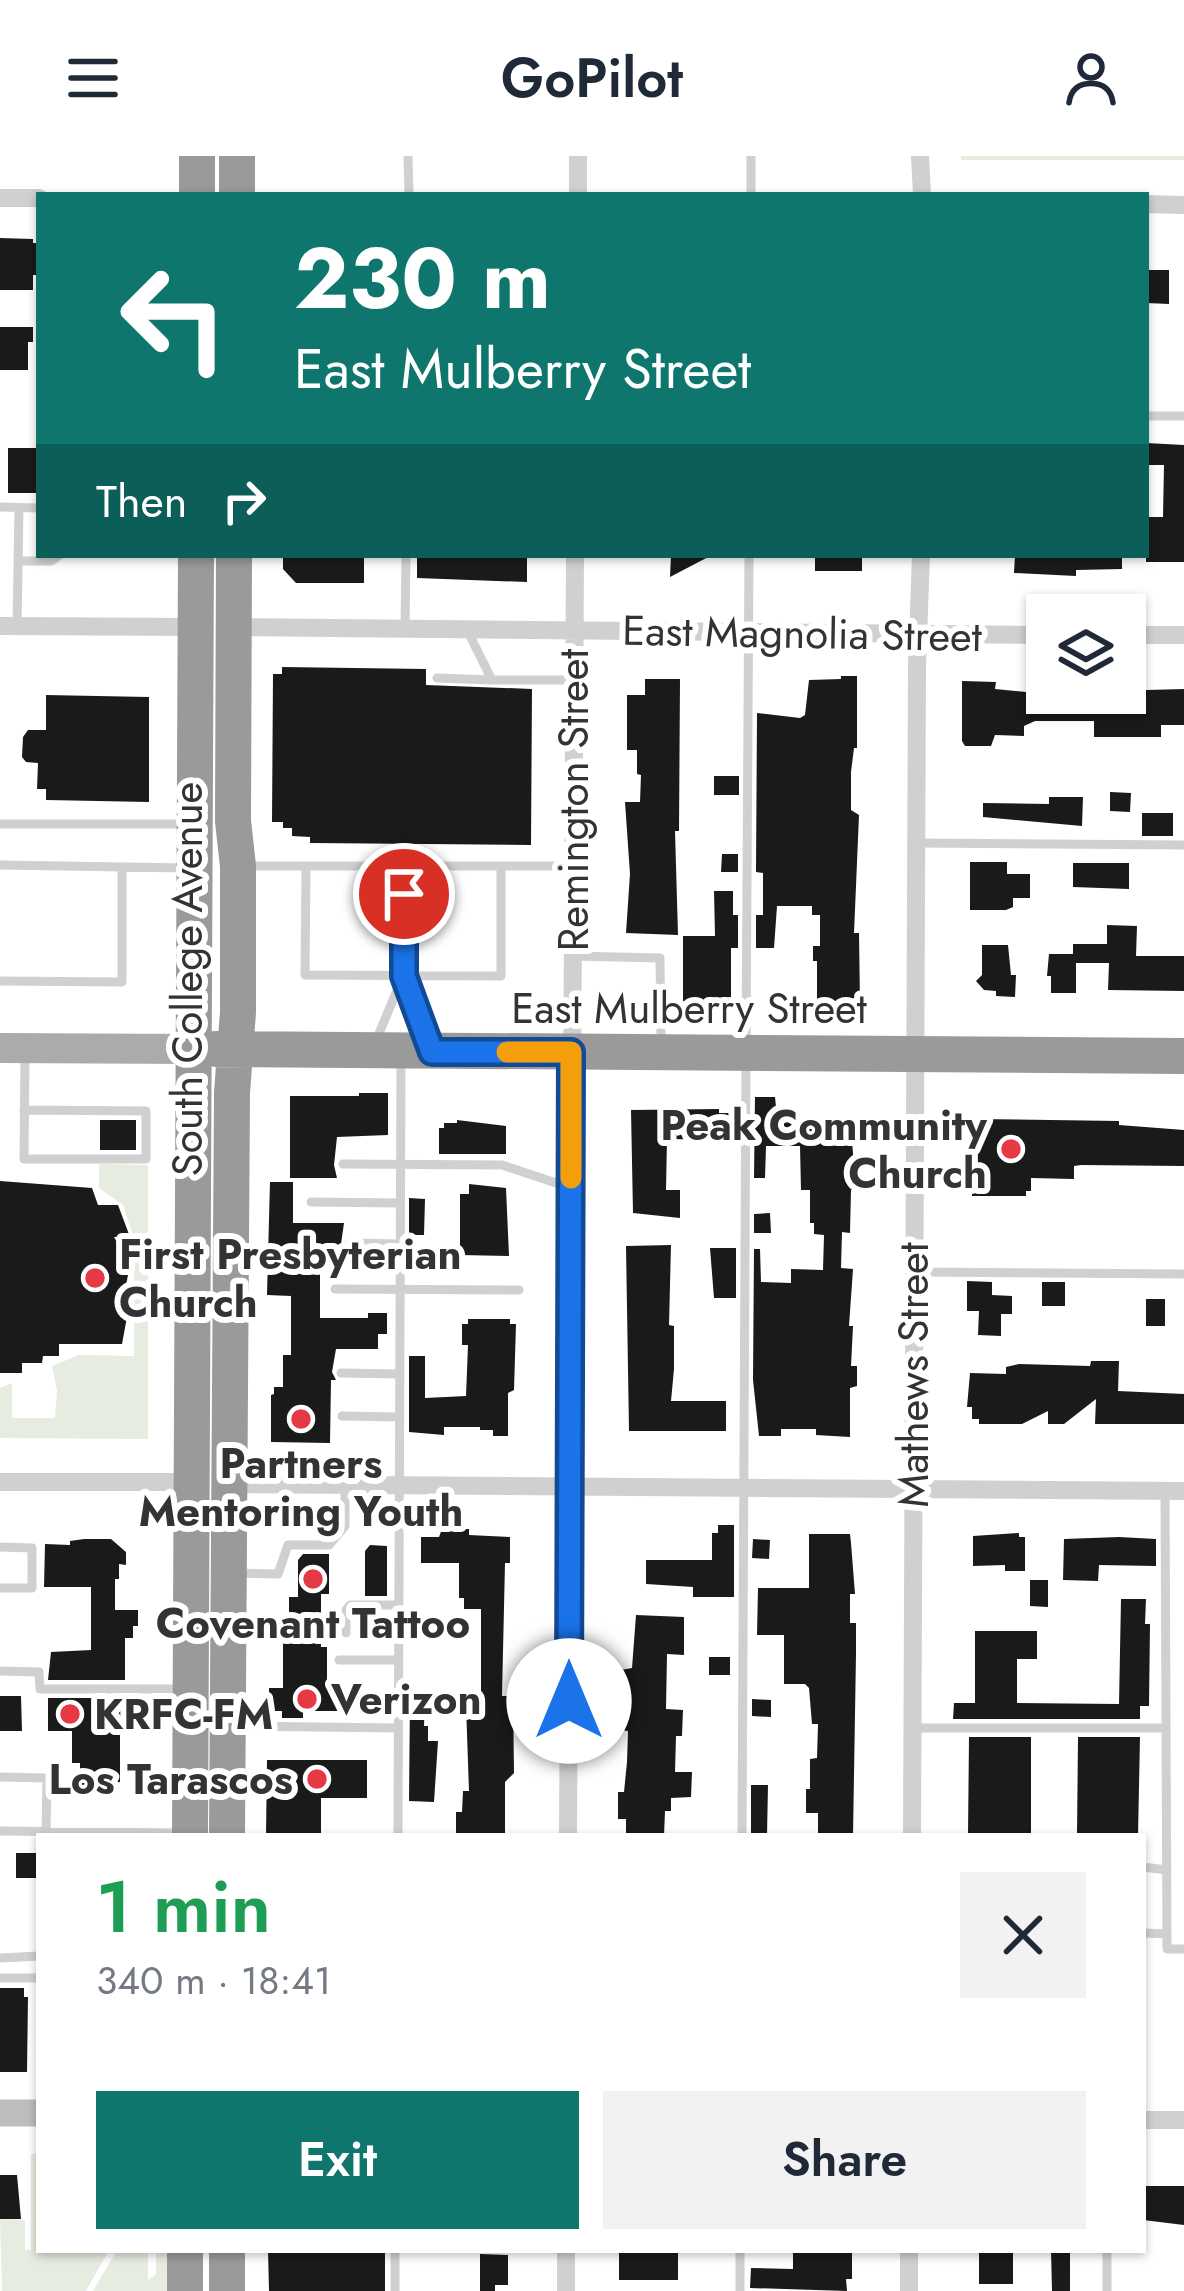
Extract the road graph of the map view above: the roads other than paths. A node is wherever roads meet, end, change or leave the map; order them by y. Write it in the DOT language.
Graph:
graph roads {
  1 [pos="196,156"];
  2 [pos="237,156"];
  3 [pos="408,156"];
  4 [pos="578,156"];
  5 [pos="752,156"];
  6 [pos="920,156"];
  7 [pos="197,192"];
  8 [pos="237,192"];
  9 [pos="409,192"];
  10 [pos="578,192"];
  11 [pos="751,192"];
  12 [pos="922,192"];
  13 [pos="0,198"];
  14 [pos="36,198"];
  15 [pos="1149,204"];
  16 [pos="1184,205"];
  17 [pos="1149,416"];
  18 [pos="1184,416"];
  19 [pos="0,507"];
  20 [pos="19,508"];
  21 [pos="36,508"];
  22 [pos="55,558"];
  23 [pos="196,558"];
  24 [pos="234,558"];
  25 [pos="406,558"];
  26 [pos="574,558"];
  27 [pos="749,558"];
  28 [pos="921,558"];
  29 [pos="18,561"];
  30 [pos="9,626"];
  31 [pos="196,627"];
  32 [pos="233,628"];
  33 [pos="405,629"];
  34 [pos="467,630"];
  35 [pos="573,631"];
  36 [pos="748,633"];
  37 [pos="920,635"];
  38 [pos="1026,635"];
  39 [pos="1146,635"];
  40 [pos="1184,635"];
  41 [pos="437,678"];
  42 [pos="492,680"];
  43 [pos="573,680"];
  44 [pos="0,824"];
  45 [pos="194,824"];
  46 [pos="916,843"];
  47 [pos="1184,845"];
  48 [pos="0,865"];
  49 [pos="238,866"];
  50 [pos="306,866"];
  51 [pos="501,866"];
  52 [pos="572,866"];
  53 [pos="122,867"];
  54 [pos="194,868"];
  55 [pos="404,894"];
  56 [pos="572,956"];
  57 [pos="404,976"];
  58 [pos="0,981"];
  59 [pos="13,1048"];
  60 [pos="194,1049"];
  61 [pos="236,1049"];
  62 [pos="402,1050"];
  63 [pos="571,1052"];
  64 [pos="661,1053"];
  65 [pos="746,1053"];
  66 [pos="915,1055"];
  67 [pos="1184,1056"];
  68 [pos="24,1110"];
  69 [pos="343,1164"];
  70 [pos="400,1164"];
  71 [pos="571,1188"];
  72 [pos="311,1202"];
  73 [pos="400,1203"];
  74 [pos="350,1243"];
  75 [pos="400,1244"];
  76 [pos="914,1272"];
  77 [pos="1184,1274"];
  78 [pos="335,1289"];
  79 [pos="400,1289"];
  80 [pos="519,1290"];
  81 [pos="194,1319"];
  82 [pos="341,1373"];
  83 [pos="400,1374"];
  84 [pos="342,1416"];
  85 [pos="399,1417"];
  86 [pos="0,1482"];
  87 [pos="189,1483"];
  88 [pos="228,1484"];
  89 [pos="345,1486"];
  90 [pos="399,1486"];
  91 [pos="569,1487"];
  92 [pos="743,1488"];
  93 [pos="913,1489"];
  94 [pos="1174,1492"];
  95 [pos="0,1547"];
  96 [pos="228,1573"];
  97 [pos="0,1588"];
  98 [pos="399,1605"];
  99 [pos="346,1633"];
  100 [pos="339,1660"];
  101 [pos="398,1660"];
  102 [pos="227,1670"];
  103 [pos="0,1671"];
  104 [pos="190,1689"];
  105 [pos="1166,1713"];
  106 [pos="1184,1713"];
  107 [pos="227,1726"];
  108 [pos="398,1728"];
  109 [pos="913,1728"];
  110 [pos="1166,1728"];
  111 [pos="1166,1760"];
  112 [pos="1184,1760"];
  113 [pos="0,1777"];
  114 [pos="0,1831"];
  115 [pos="36,1833"];
  116 [pos="46,1833"];
  117 [pos="190,1833"];
  118 [pos="226,1833"];
  119 [pos="398,1833"];
  120 [pos="568,1833"];
  121 [pos="742,1833"];
  122 [pos="912,1833"];
  123 [pos="1146,1867"];
  124 [pos="1167,1870"];
  125 [pos="1146,1933"];
  126 [pos="1167,1934"];
  127 [pos="1184,1949"];
  128 [pos="36,1956"];
  129 [pos="0,1958"];
  130 [pos="0,1978"];
  131 [pos="36,1978"];
  132 [pos="0,2113"];
  133 [pos="36,2113"];
  134 [pos="1146,2120"];
  135 [pos="1184,2120"];
  136 [pos="185,2253"];
  137 [pos="227,2253"];
  138 [pos="395,2253"];
  139 [pos="566,2253"];
  140 [pos="740,2253"];
  141 [pos="909,2253"];
  142 [pos="1107,2253"];
  143 [pos="185,2291"];
  144 [pos="227,2291"];
  145 [pos="395,2291"];
  146 [pos="566,2291"];
  147 [pos="740,2291"];
  148 [pos="909,2291"];
  149 [pos="1107,2291"];
  1 -- 7 [label="highway"];
  2 -- 8 [label="highway"];
  3 -- 9 [label="lane"];
  4 -- 10 [label="street"];
  5 -- 11 [label="lane"];
  6 -- 12 [label="street"];
  13 -- 14 [label="street"];
  15 -- 16 [label="street"];
  17 -- 18 [label="lane"];
  19 -- 20 [label="lane"];
  20 -- 21 [label="lane"];
  20 -- 29 [label="lane"];
  22 -- 29 [label="lane"];
  23 -- 31 [label="highway, South College Avenue"];
  24 -- 32 [label="highway, South College Avenue"];
  25 -- 33 [label="lane"];
  26 -- 35 [label="street, Remington Street"];
  27 -- 36 [label="lane"];
  28 -- 37 [label="street, Mathews Street"];
  29 -- 30 [label="lane"];
  30 -- 31 [label="street, East Magnolia Street"];
  31 -- 32 [label="street, East Magnolia Street"];
  31 -- 45 [label="highway, South College Avenue"];
  32 -- 33 [label="street, East Magnolia Street"];
  32 -- 49 [label="highway, South College Avenue"];
  33 -- 34 [label="street, East Magnolia Street"];
  34 -- 35 [label="street, East Magnolia Street"];
  34 -- 42 [label="lane"];
  35 -- 36 [label="street, East Magnolia Street"];
  35 -- 43 [label="street, Remington Street"];
  36 -- 37 [label="street, East Magnolia Street"];
  36 -- 65 [label="lane"];
  37 -- 38 [label="street, East Magnolia Street"];
  37 -- 46 [label="street, Mathews Street"];
  39 -- 40 [label="street"];
  41 -- 42 [label="lane"];
  42 -- 43 [label="lane"];
  43 -- 52 [label="street, Remington Street"];
  44 -- 45 [label="lane"];
  45 -- 54 [label="highway, South College Avenue"];
  46 -- 47 [label="lane"];
  46 -- 66 [label="street, Mathews Street"];
  48 -- 53 [label="lane"];
  49 -- 50 [label="lane"];
  49 -- 61 [label="highway, South College Avenue"];
  50 -- 51 [label="lane"];
  50 -- 57 [label="lane"];
  51 -- 52 [label="lane"];
  51 -- 57 [label="lane"];
  52 -- 56 [label="street, Remington Street"];
  53 -- 54 [label="lane"];
  53 -- 58 [label="lane"];
  54 -- 60 [label="highway, South College Avenue"];
  55 -- 57 [label="lane"];
  56 -- 63 [label="street, Remington Street"];
  56 -- 64 [label="lane"];
  57 -- 62 [label="lane"];
  57 -- 62 [label="lane"];
  59 -- 60 [label="main road"];
  59 -- 68 [label="lane"];
  60 -- 61 [label="highway, East Mulberry Street"];
  60 -- 81 [label="highway, South College Avenue"];
  61 -- 62 [label="highway, East Mulberry Street"];
  61 -- 88 [label="highway, South College Avenue"];
  62 -- 63 [label="highway, East Mulberry Street"];
  62 -- 70 [label="lane"];
  63 -- 64 [label="highway, East Mulberry Street"];
  63 -- 71 [label="street, Remington Street"];
  64 -- 65 [label="highway, East Mulberry Street"];
  65 -- 66 [label="highway, East Mulberry Street"];
  65 -- 92 [label="lane"];
  66 -- 67 [label="highway, East Mulberry Street"];
  66 -- 76 [label="street, Mathews Street"];
  68 -- 68 [label="lane"];
  69 -- 70 [label="lane"];
  70 -- 71 [label="lane"];
  70 -- 73 [label="lane"];
  71 -- 91 [label="street, Remington Street"];
  72 -- 73 [label="lane"];
  73 -- 75 [label="lane"];
  74 -- 75 [label="lane"];
  75 -- 79 [label="lane"];
  76 -- 77 [label="lane"];
  76 -- 93 [label="street, Mathews Street"];
  78 -- 79 [label="lane"];
  79 -- 80 [label="lane"];
  79 -- 83 [label="lane"];
  81 -- 87 [label="highway, South College Avenue"];
  81 -- 88 [label="highway"];
  82 -- 83 [label="lane"];
  83 -- 85 [label="lane"];
  84 -- 85 [label="lane"];
  85 -- 90 [label="lane"];
  86 -- 87 [label="street"];
  87 -- 102 [label="highway"];
  87 -- 104 [label="highway, South College Avenue"];
  88 -- 89 [label="street"];
  88 -- 96 [label="highway, South College Avenue"];
  89 -- 90 [label="street"];
  89 -- 96 [label="lane"];
  90 -- 91 [label="street"];
  90 -- 98 [label="lane"];
  91 -- 92 [label="street"];
  91 -- 120 [label="street, Remington Street"];
  92 -- 93 [label="street"];
  92 -- 121 [label="lane"];
  93 -- 94 [label="street"];
  93 -- 109 [label="street, Mathews Street"];
  94 -- 105 [label="lane"];
  95 -- 97 [label="lane"];
  96 -- 102 [label="highway, South College Avenue"];
  98 -- 99 [label="lane"];
  98 -- 101 [label="lane"];
  100 -- 101 [label="lane"];
  101 -- 108 [label="lane"];
  102 -- 107 [label="highway, South College Avenue"];
  103 -- 104 [label="lane"];
  104 -- 117 [label="highway, South College Avenue"];
  105 -- 106 [label="lane"];
  105 -- 110 [label="lane"];
  107 -- 108 [label="lane"];
  107 -- 118 [label="highway, South College Avenue"];
  108 -- 119 [label="lane"];
  109 -- 110 [label="lane"];
  109 -- 122 [label="street, Mathews Street"];
  110 -- 111 [label="lane"];
  111 -- 112 [label="lane"];
  111 -- 124 [label="lane"];
  113 -- 116 [label="lane"];
  114 -- 115 [label="lane"];
  123 -- 124 [label="lane"];
  124 -- 126 [label="lane"];
  125 -- 126 [label="lane"];
  126 -- 127 [label="lane"];
  128 -- 129 [label="lane"];
  130 -- 131 [label="lane"];
  132 -- 133 [label="main road"];
  134 -- 135 [label="street"];
  136 -- 143 [label="highway"];
  137 -- 144 [label="highway"];
  138 -- 145 [label="lane"];
  139 -- 146 [label="street"];
  140 -- 147 [label="lane"];
  141 -- 148 [label="street"];
  142 -- 149 [label="lane"];
}
